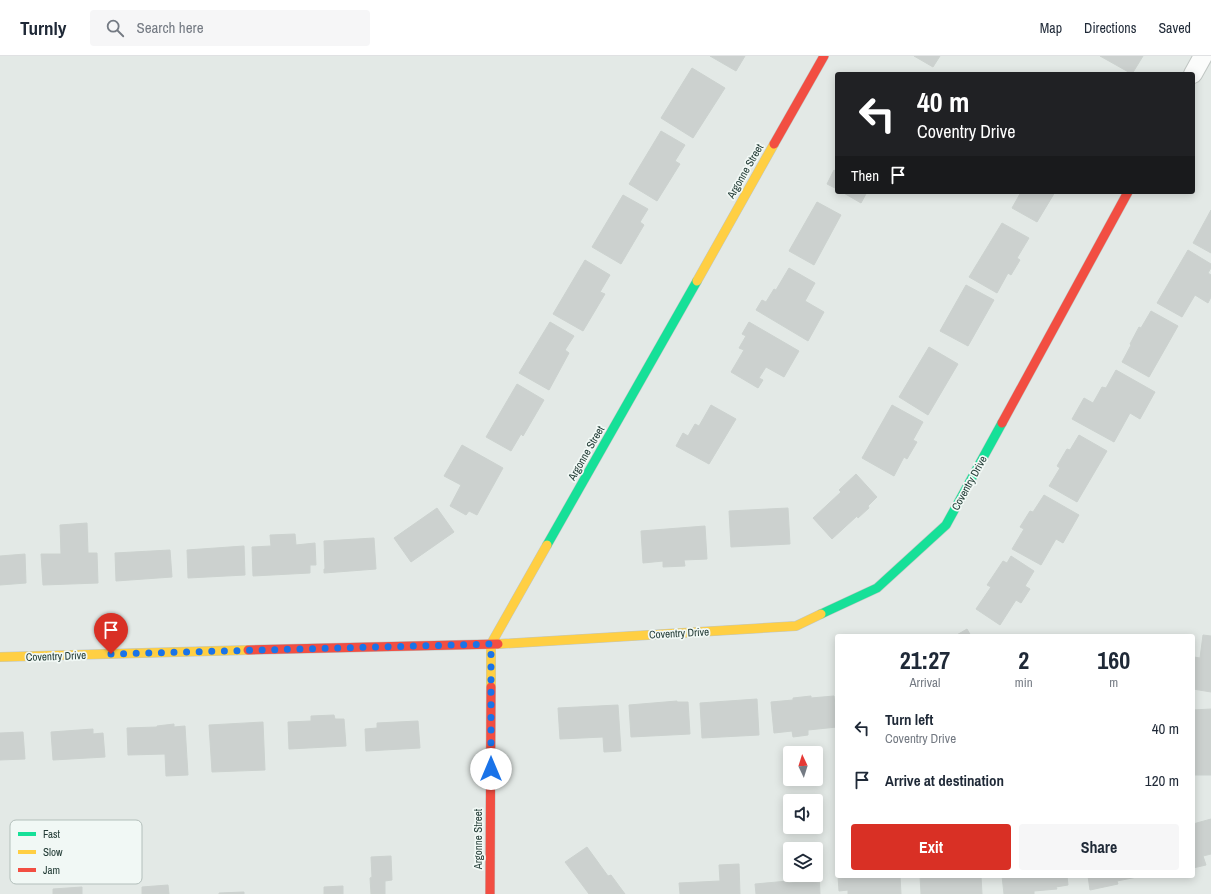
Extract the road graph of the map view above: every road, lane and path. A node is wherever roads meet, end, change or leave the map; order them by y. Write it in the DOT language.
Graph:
graph roads {
  1 [pos="824,56"];
  2 [pos="1203,56"];
  3 [pos="1194,72"];
  4 [pos="1127,194"];
  5 [pos="491,644"];
  6 [pos="0,657"];
  7 [pos="490,894"];
  1 -- 5 [label="street, Argonne Street"];
  2 -- 3 [label="street"];
  4 -- 5 [label="street, Coventry Drive"];
  5 -- 6 [label="street, Coventry Drive"];
  5 -- 7 [label="street, Argonne Street"];
}
